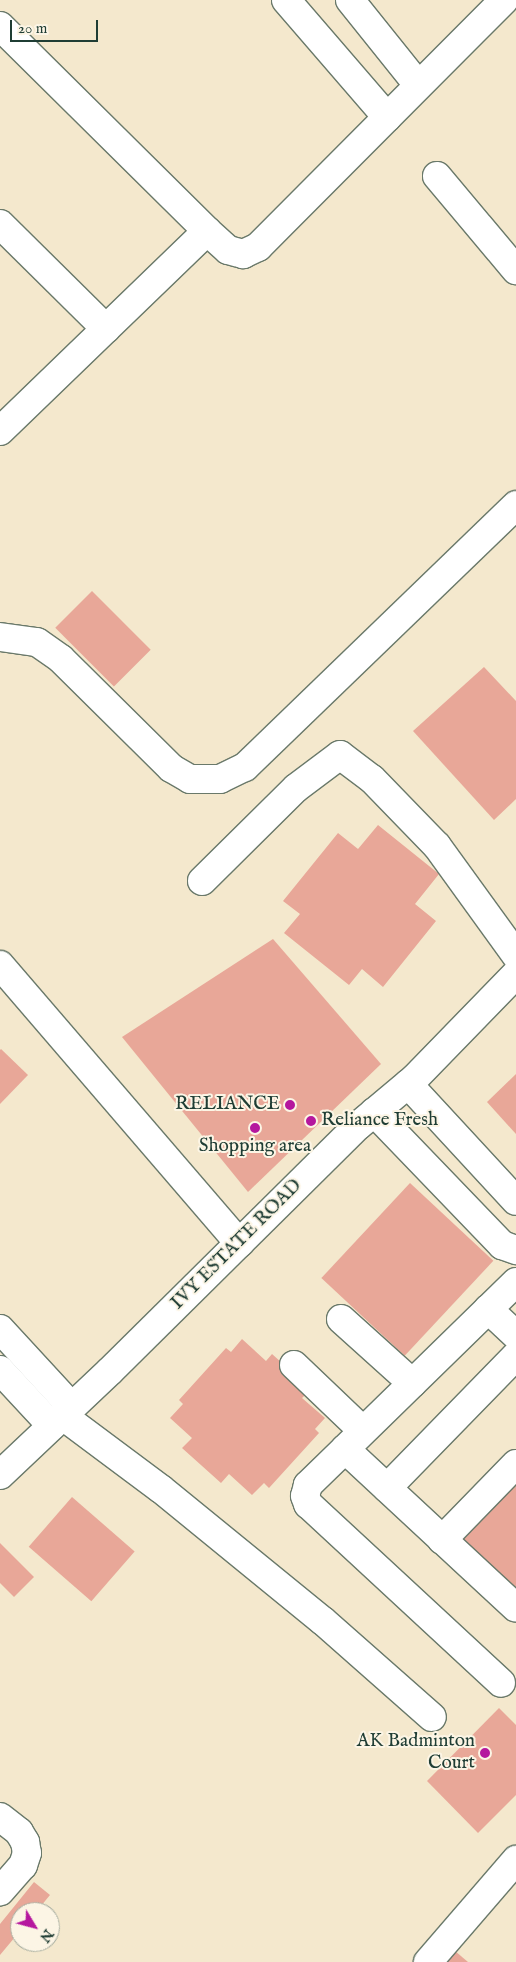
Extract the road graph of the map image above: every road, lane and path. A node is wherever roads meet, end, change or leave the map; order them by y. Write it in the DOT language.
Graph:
graph roads {
  1 [pos="286,0"];
  2 [pos="350,0"];
  3 [pos="504,0"];
  4 [pos="0,26"];
  5 [pos="418,85"];
  6 [pos="386,117"];
  7 [pos="437,176"];
  8 [pos="0,224"];
  9 [pos="207,231"];
  10 [pos="516,270"];
  11 [pos="106,329"];
  12 [pos="3,422"];
  13 [pos="516,505"];
  14 [pos="0,637"];
  15 [pos="202,881"];
  16 [pos="516,955"];
  17 [pos="0,966"];
  18 [pos="516,974"];
  19 [pos="408,1084"];
  20 [pos="374,1112"];
  21 [pos="516,1200"];
  22 [pos="239,1242"];
  23 [pos="516,1250"];
  24 [pos="516,1282"];
  25 [pos="488,1309"];
  26 [pos="341,1319"];
  27 [pos="0,1329"];
  28 [pos="516,1335"];
  29 [pos="516,1356"];
  30 [pos="294,1365"];
  31 [pos="0,1370"];
  32 [pos="412,1383"];
  33 [pos="63,1416"];
  34 [pos="354,1440"];
  35 [pos="516,1464"];
  36 [pos="0,1475"];
  37 [pos="387,1488"];
  38 [pos="442,1540"];
  39 [pos="516,1608"];
  40 [pos="501,1683"];
  41 [pos="432,1717"];
  42 [pos="0,1817"];
  43 [pos="516,1860"];
  44 [pos="0,1891"];
  45 [pos="428,1962"];
  1 -- 6 [label="street"];
  2 -- 5 [label="street"];
  3 -- 5 [label="street"];
  4 -- 9 [label="street"];
  5 -- 6 [label="street"];
  6 -- 9 [label="street"];
  7 -- 10 [label="street"];
  8 -- 11 [label="street"];
  9 -- 11 [label="street"];
  11 -- 12 [label="street"];
  13 -- 14 [label="street"];
  15 -- 16 [label="street"];
  17 -- 22 [label="street"];
  18 -- 19 [label="street, IVY ESTATE ROAD"];
  19 -- 20 [label="street, IVY ESTATE ROAD"];
  19 -- 21 [label="street"];
  20 -- 22 [label="street, IVY ESTATE ROAD"];
  20 -- 23 [label="street"];
  22 -- 33 [label="street, IVY ESTATE ROAD"];
  24 -- 25 [label="street"];
  25 -- 28 [label="street"];
  25 -- 32 [label="street"];
  26 -- 32 [label="street"];
  27 -- 33 [label="street"];
  29 -- 37 [label="street"];
  30 -- 34 [label="street"];
  31 -- 33 [label="street"];
  32 -- 34 [label="street"];
  33 -- 36 [label="street, IVY ESTATE ROAD"];
  33 -- 41 [label="street"];
  34 -- 37 [label="street"];
  34 -- 40 [label="street"];
  35 -- 38 [label="street"];
  37 -- 38 [label="street"];
  38 -- 39 [label="street"];
  42 -- 44 [label="street"];
  43 -- 45 [label="street"];
}
